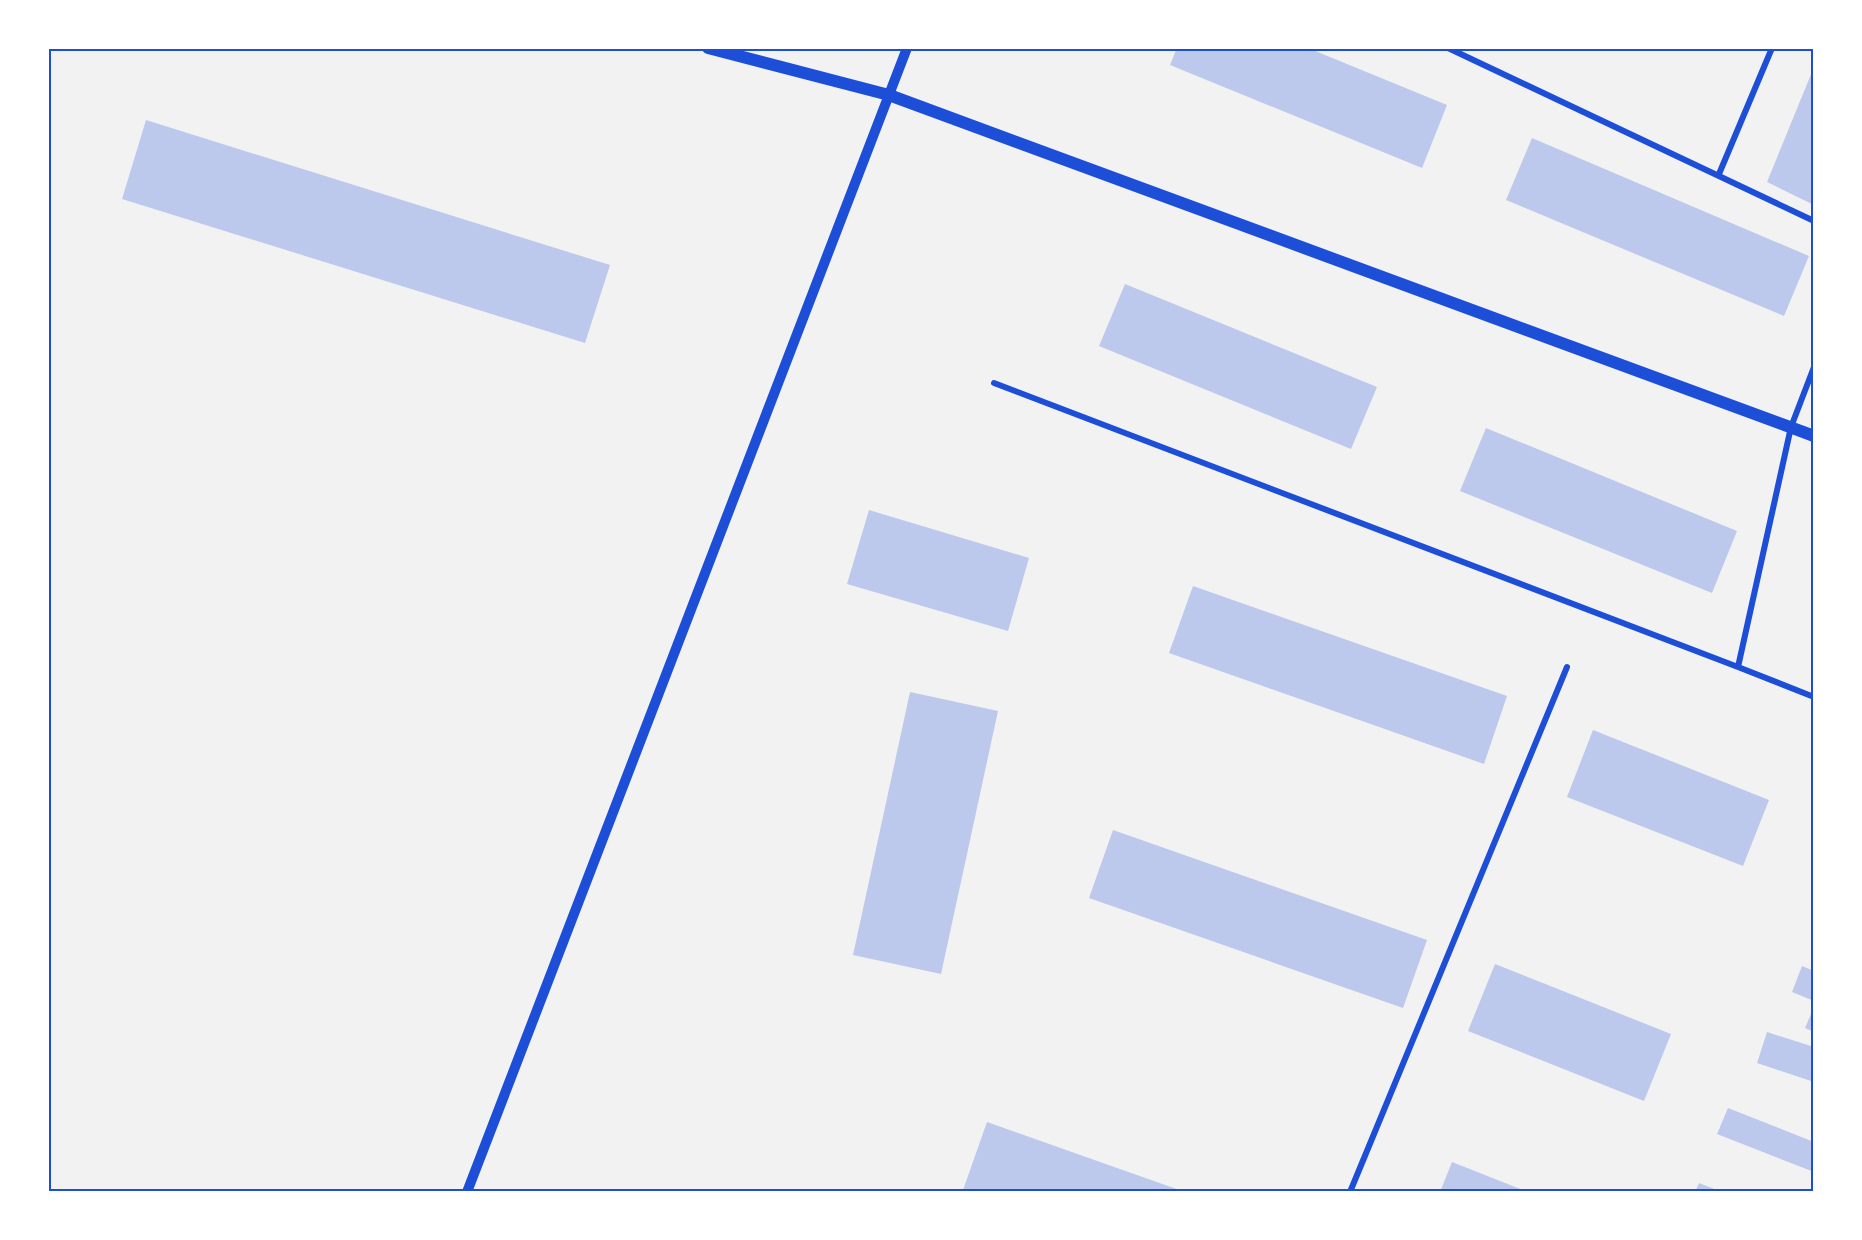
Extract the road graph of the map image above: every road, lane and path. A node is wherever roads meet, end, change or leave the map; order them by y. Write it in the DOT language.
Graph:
graph roads {
  1 [pos="708,48"];
  2 [pos="907,48"];
  3 [pos="1448,48"];
  4 [pos="1773,48"];
  5 [pos="889,95"];
  6 [pos="1719,174"];
  7 [pos="1814,221"];
  8 [pos="1814,367"];
  9 [pos="994,383"];
  10 [pos="1791,427"];
  11 [pos="1814,436"];
  12 [pos="1567,667"];
  13 [pos="1738,667"];
  14 [pos="1814,697"];
  15 [pos="467,1192"];
  16 [pos="1350,1192"];
  1 -- 5 [label="main road"];
  2 -- 5 [label="street"];
  3 -- 6 [label="street"];
  4 -- 6 [label="street"];
  5 -- 10 [label="main road"];
  5 -- 15 [label="street"];
  6 -- 7 [label="street"];
  8 -- 10 [label="street"];
  9 -- 13 [label="street"];
  10 -- 11 [label="main road"];
  10 -- 13 [label="street"];
  12 -- 16 [label="street"];
  13 -- 14 [label="street"];
}
